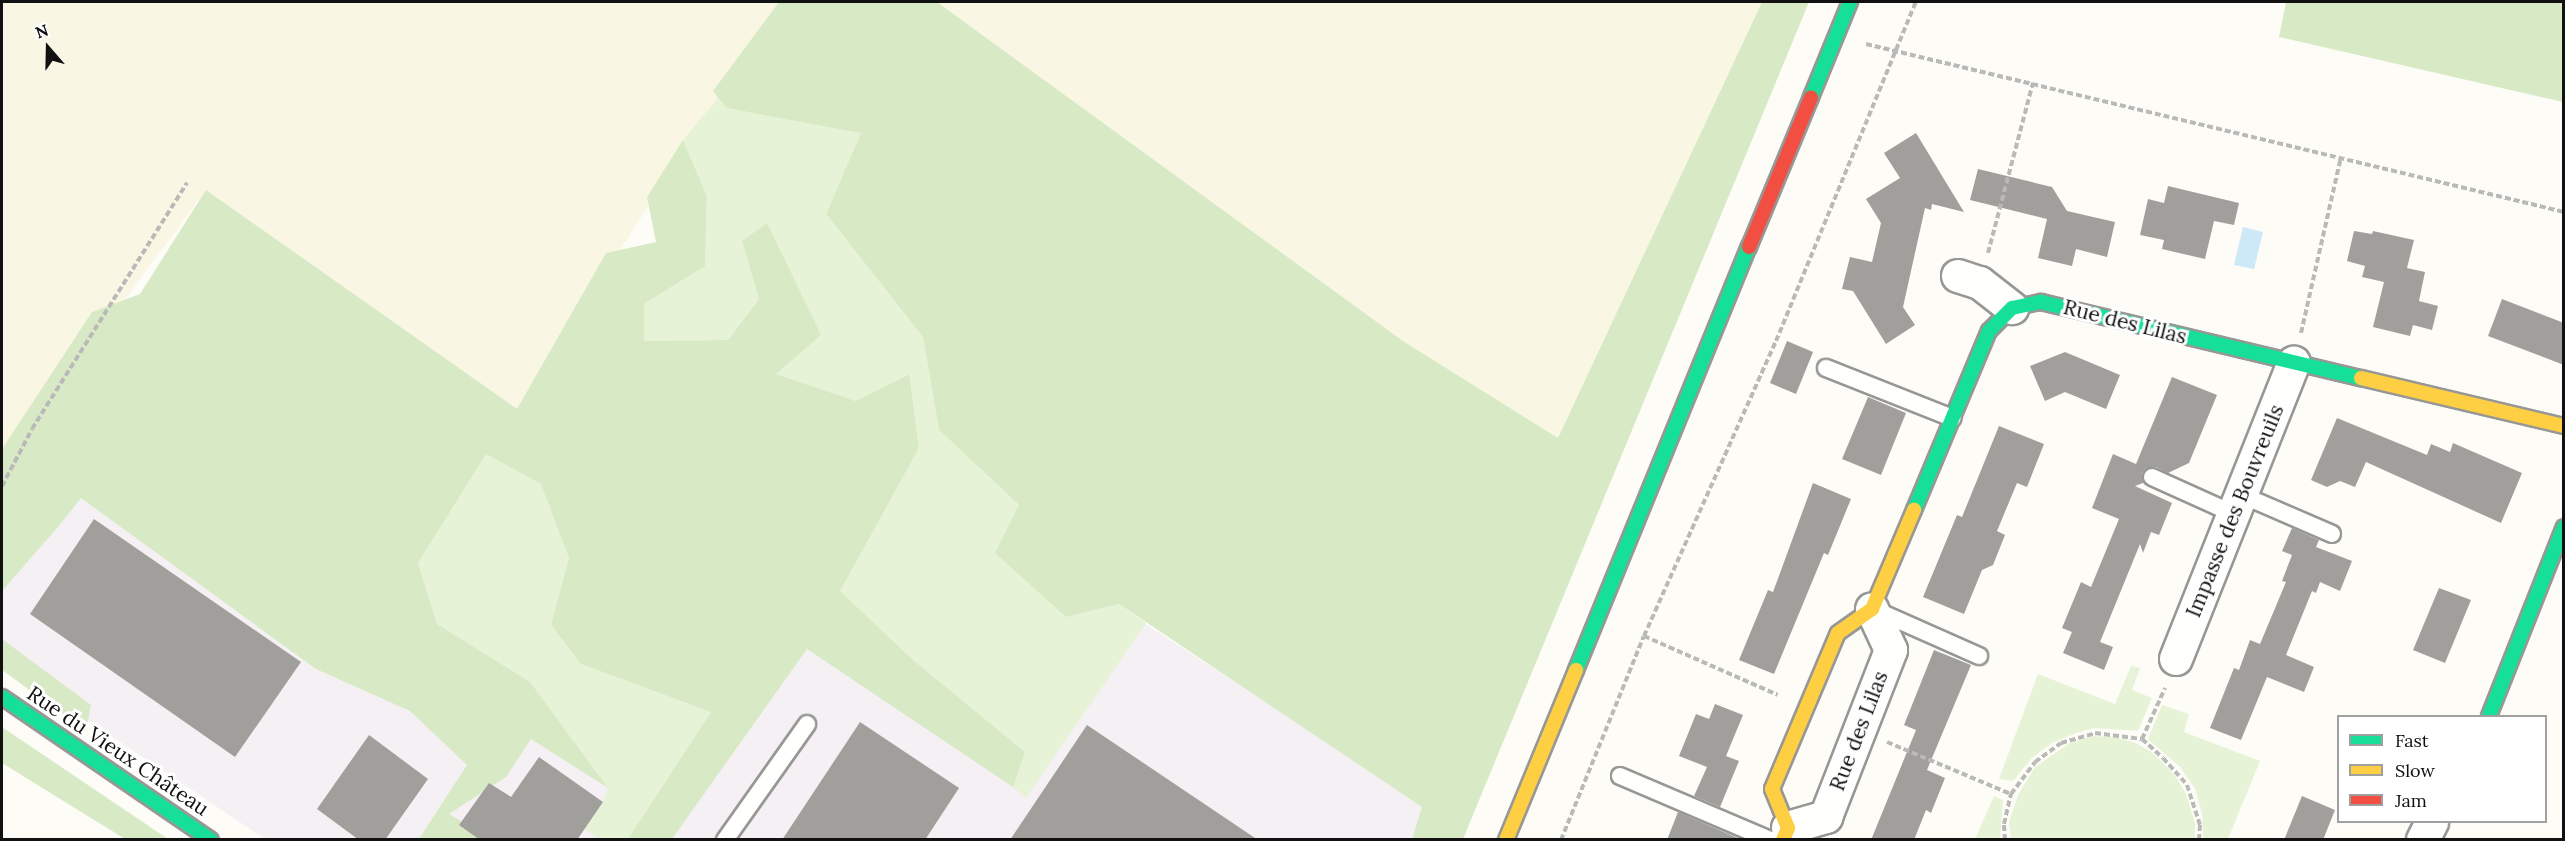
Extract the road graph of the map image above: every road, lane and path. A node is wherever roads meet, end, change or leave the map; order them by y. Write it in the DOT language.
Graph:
graph roads {
  1 [pos="1850,2"];
  2 [pos="1916,2"];
  3 [pos="1837,35"];
  4 [pos="1894,52"];
  5 [pos="2033,82"];
  6 [pos="2341,157"];
  7 [pos="187,183"];
  8 [pos="2564,213"];
  9 [pos="1969,279"];
  10 [pos="2012,308"];
  11 [pos="2294,363"];
  12 [pos="1826,368"];
  13 [pos="1952,418"];
  14 [pos="2564,426"];
  15 [pos="2152,477"];
  16 [pos="2,486"];
  17 [pos="2238,505"];
  18 [pos="2564,527"];
  19 [pos="2332,534"];
  20 [pos="1872,609"];
  21 [pos="1979,656"];
  22 [pos="2176,659"];
  23 [pos="2,697"];
  24 [pos="2490,715"];
  25 [pos="807,724"];
  26 [pos="2142,739"];
  27 [pos="1620,776"];
  28 [pos="2432,823"];
  29 [pos="1780,836"];
  30 [pos="211,840"];
  31 [pos="725,840"];
  32 [pos="1506,840"];
  33 [pos="1561,840"];
  34 [pos="2005,840"];
  35 [pos="2199,840"];
  36 [pos="2423,840"];
  1 -- 3 [label="street"];
  2 -- 4 [label="path"];
  3 -- 4 [label="path"];
  3 -- 32 [label="street"];
  4 -- 5 [label="path"];
  4 -- 33 [label="path"];
  5 -- 6 [label="path"];
  5 -- 9 [label="path"];
  6 -- 8 [label="path"];
  6 -- 11 [label="path"];
  7 -- 16 [label="path"];
  9 -- 10 [label="street"];
  10 -- 11 [label="street, Rue des Lilas"];
  10 -- 13 [label="street"];
  11 -- 14 [label="street, Rue des Lilas"];
  11 -- 17 [label="street, Impasse des Bouvreuils"];
  12 -- 13 [label="lane"];
  13 -- 20 [label="street"];
  15 -- 17 [label="lane"];
  17 -- 19 [label="lane"];
  17 -- 22 [label="street, Impasse des Bouvreuils"];
  18 -- 24 [label="street"];
  20 -- 21 [label="lane"];
  20 -- 29 [label="street"];
  20 -- 29 [label="street, Rue des Lilas"];
  22 -- 26 [label="path"];
  23 -- 30 [label="street, Rue du Vieux Château"];
  25 -- 31 [label="lane"];
  26 -- 34 [label="path"];
  26 -- 35 [label="path"];
  27 -- 29 [label="lane"];
  28 -- 36 [label="street"];
}
